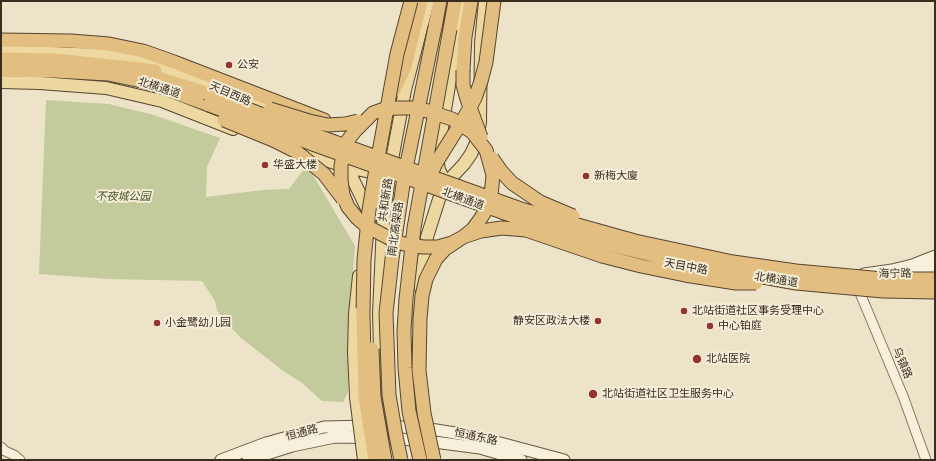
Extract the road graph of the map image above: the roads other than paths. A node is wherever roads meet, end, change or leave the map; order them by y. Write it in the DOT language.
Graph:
graph roads {
  1 [pos="411,1"];
  2 [pos="421,1"];
  3 [pos="428,1"];
  4 [pos="440,1"];
  5 [pos="455,1"];
  6 [pos="463,1"];
  7 [pos="471,1"];
  8 [pos="485,1"];
  9 [pos="494,1"];
  10 [pos="1,40"];
  11 [pos="1,51"];
  12 [pos="1,59"];
  13 [pos="110,66"];
  14 [pos="1,70"];
  15 [pos="15,71"];
  16 [pos="1,82"];
  17 [pos="373,114"];
  18 [pos="358,121"];
  19 [pos="413,127"];
  20 [pos="486,150"];
  21 [pos="393,157"];
  22 [pos="347,167"];
  23 [pos="389,176"];
  24 [pos="446,178"];
  25 [pos="440,196"];
  26 [pos="348,207"];
  27 [pos="418,208"];
  28 [pos="370,214"];
  29 [pos="463,236"];
  30 [pos="935,256"];
  31 [pos="935,266"];
  32 [pos="919,274"];
  33 [pos="935,274"];
  34 [pos="855,276"];
  35 [pos="796,277"];
  36 [pos="935,279"];
  37 [pos="935,292"];
  38 [pos="860,293"];
  39 [pos="935,295"];
  40 [pos="430,429"];
  41 [pos="387,432"];
  42 [pos="434,442"];
  43 [pos="221,460"];
  44 [pos="248,460"];
  45 [pos="364,460"];
  46 [pos="375,460"];
  47 [pos="385,460"];
  48 [pos="401,460"];
  49 [pos="420,460"];
  50 [pos="434,460"];
  51 [pos="440,460"];
  52 [pos="521,460"];
  53 [pos="564,460"];
  54 [pos="926,460"];
  1 -- 28 [label="highway, bridge"];
  2 -- 17 [label="highway, bridge"];
  3 -- 21 [label="main road, 共和新路"];
  4 -- 19 [label="highway, 南北高架路, bridge"];
  5 -- 27 [label="highway, 南北高架路, bridge"];
  6 -- 24 [label="main road"];
  7 -- 20 [label="highway, bridge"];
  8 -- 24 [label="main road"];
  9 -- 27 [label="highway, bridge"];
  10 -- 18 [label="highway, bridge"];
  11 -- 21 [label="main road, 天目西路"];
  12 -- 13 [label="highway, 北横通道"];
  13 -- 18 [label="highway, bridge"];
  13 -- 35 [label="highway, 北横通道, bridge"];
  14 -- 15 [label="highway, 北横通道"];
  15 -- 26 [label="highway, bridge"];
  15 -- 35 [label="highway, 北横通道, bridge"];
  16 -- 22 [label="main road"];
  17 -- 18 [label="highway, bridge"];
  17 -- 20 [label="highway, bridge"];
  17 -- 26 [label="highway, bridge"];
  19 -- 28 [label="highway, bridge"];
  19 -- 48 [label="highway, 南北高架路, bridge"];
  20 -- 29 [label="highway, bridge"];
  20 -- 35 [label="highway, bridge"];
  21 -- 23 [label="main road, 共和新路"];
  21 -- 24 [label="main road, 天目西路"];
  22 -- 23 [label="main road"];
  22 -- 28 [label="main road"];
  23 -- 25 [label="main road"];
  23 -- 28 [label="main road"];
  23 -- 41 [label="main road, 共和新路"];
  24 -- 25 [label="main road"];
  24 -- 34 [label="main road, 天目中路"];
  25 -- 38 [label="main road, 天目中路"];
  25 -- 40 [label="main road"];
  26 -- 29 [label="highway, bridge"];
  26 -- 47 [label="highway, bridge"];
  27 -- 49 [label="highway, 南北高架路, bridge"];
  28 -- 45 [label="main road, bridge"];
  28 -- 46 [label="highway, bridge"];
  29 -- 35 [label="highway, bridge"];
  29 -- 50 [label="highway, bridge"];
  30 -- 34 [label="main road, 天目中路"];
  31 -- 32 [label="main road, 天目中路"];
  32 -- 33 [label="main road, 海宁路"];
  32 -- 34 [label="main road, 海宁路"];
  32 -- 38 [label="main road, 天目中路"];
  34 -- 38 [label="street, 乌镇路"];
  35 -- 36 [label="highway, 北横通道, bridge"];
  35 -- 37 [label="highway, 北横通道, bridge"];
  38 -- 39 [label="main road, 海宁路"];
  38 -- 54 [label="street, 乌镇路"];
  40 -- 41 [label="main road, 恒通东路"];
  40 -- 42 [label="main road"];
  40 -- 53 [label="main road, 恒通东路"];
  41 -- 42 [label="main road, 恒通东路"];
  41 -- 43 [label="main road, 恒通路"];
  41 -- 44 [label="main road, 恒通路"];
  42 -- 51 [label="main road"];
  42 -- 52 [label="main road, 恒通东路"];
}
